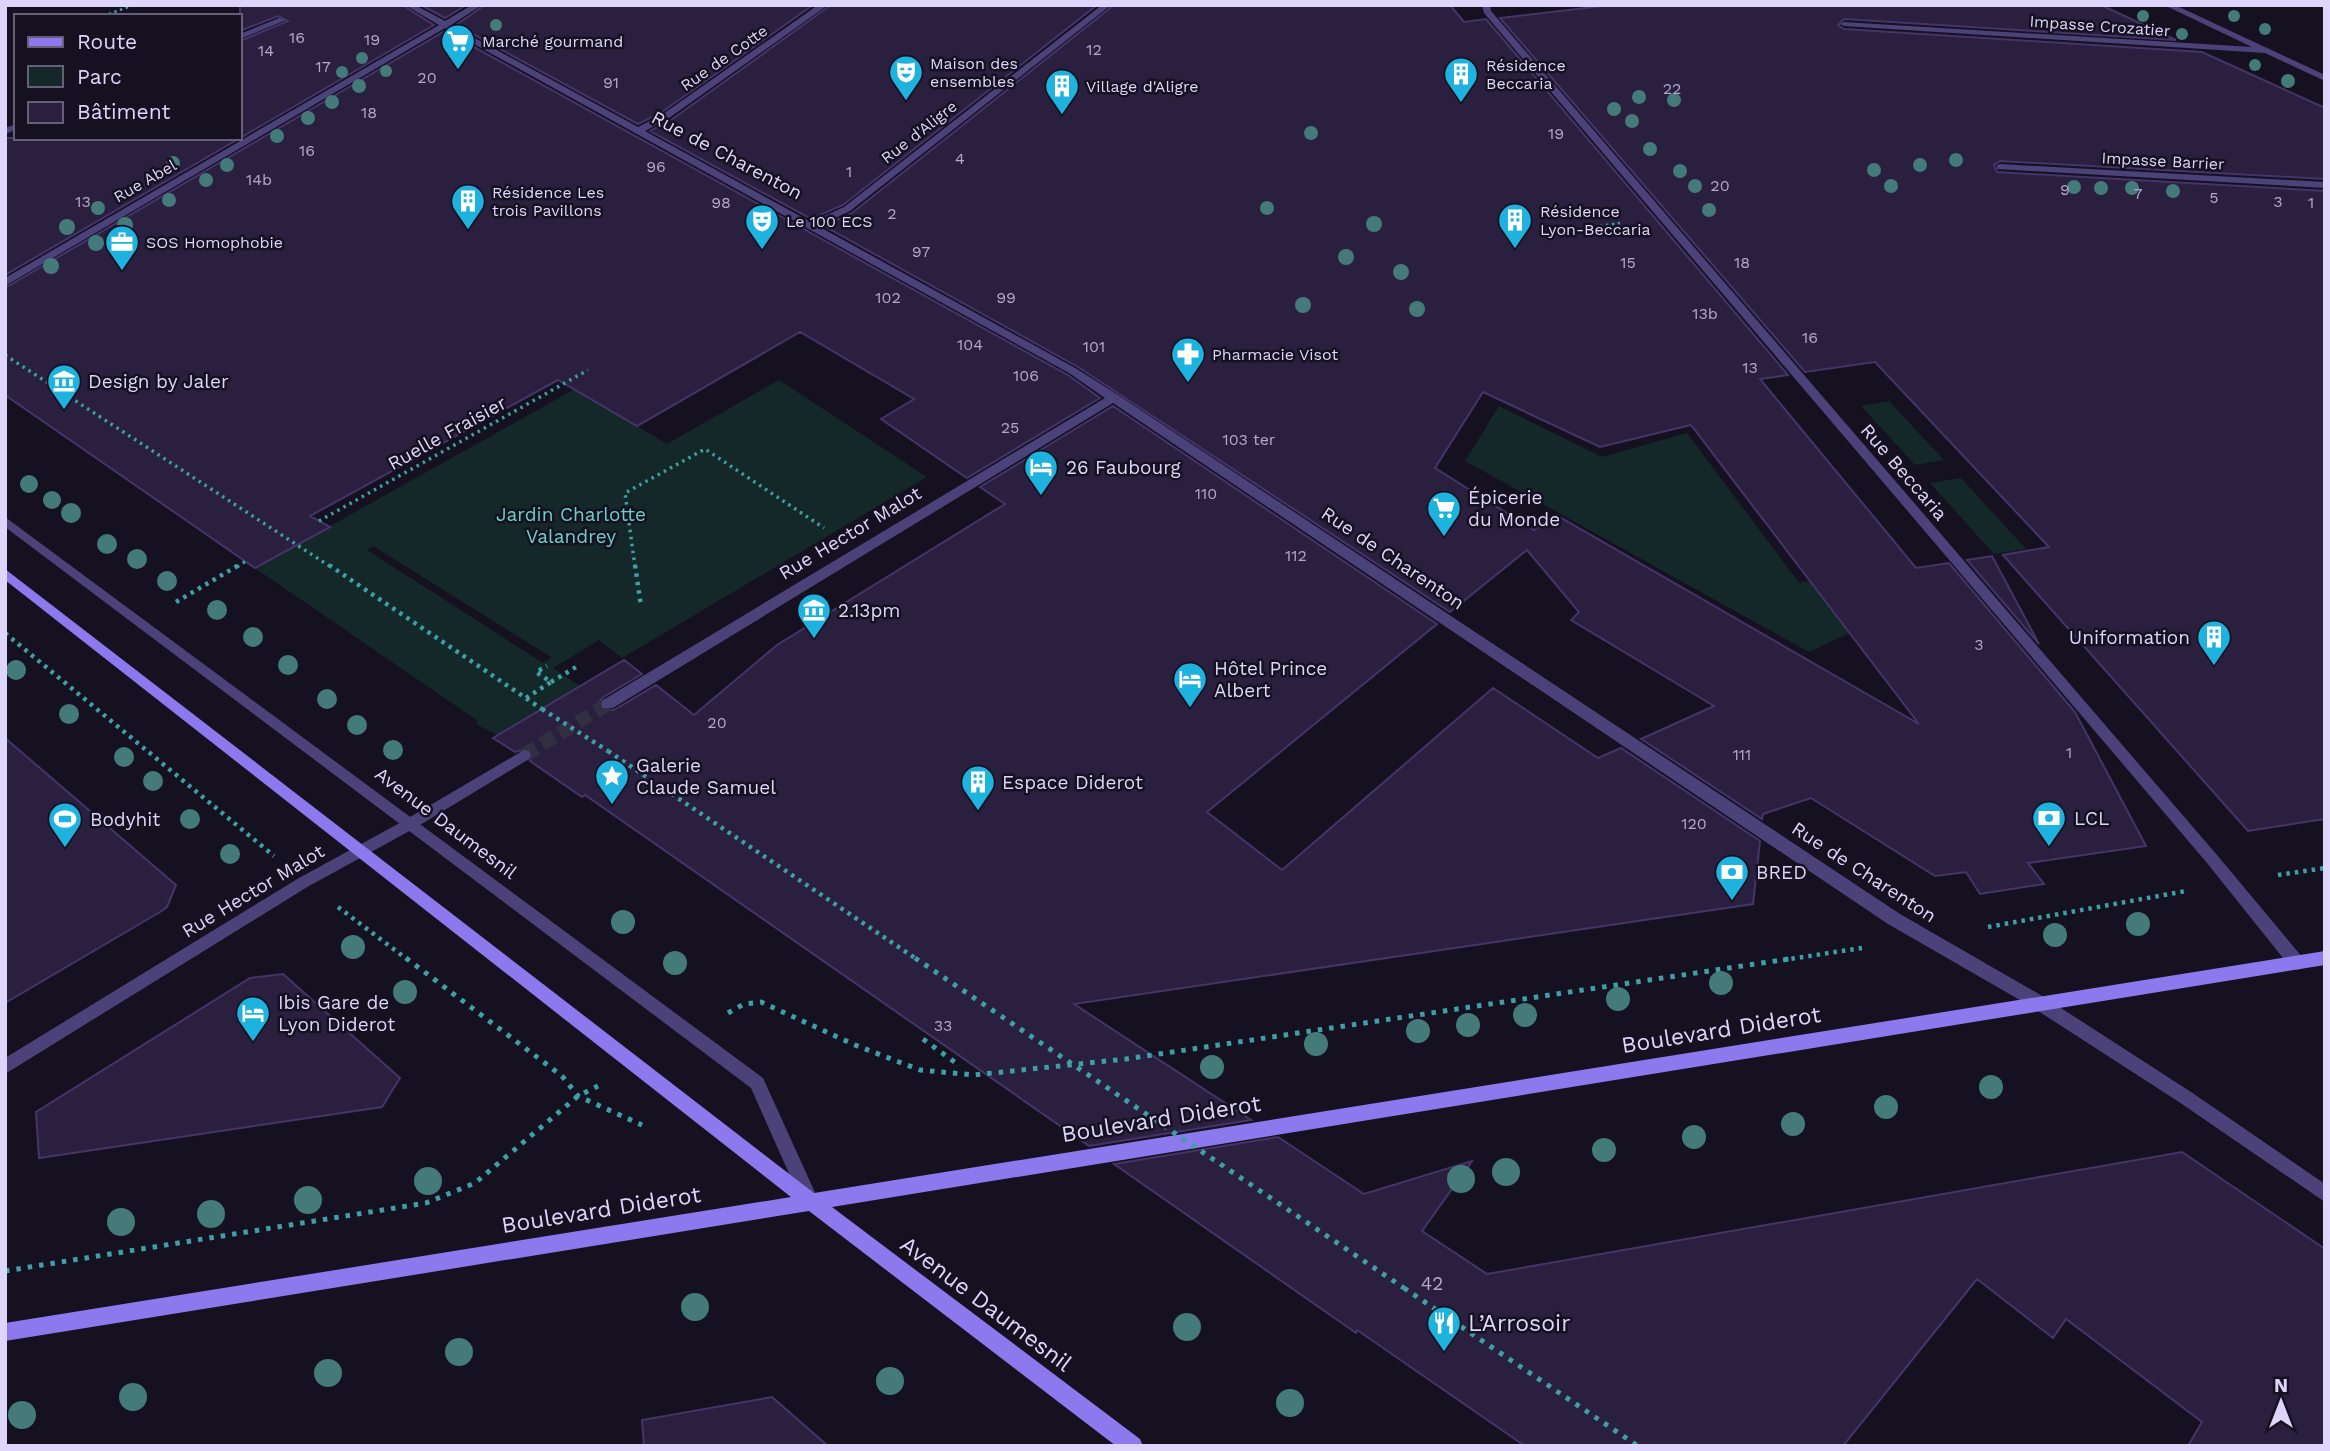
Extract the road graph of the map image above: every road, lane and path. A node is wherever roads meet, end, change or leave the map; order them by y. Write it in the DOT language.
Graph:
graph roads {
  1 [pos="134,5"];
  2 [pos="409,5"];
  3 [pos="478,5"];
  4 [pos="824,5"];
  5 [pos="1107,5"];
  6 [pos="1486,5"];
  7 [pos="2168,5"];
  8 [pos="109,14"];
  9 [pos="282,20"];
  10 [pos="447,24"];
  11 [pos="1844,24"];
  12 [pos="242,36"];
  13 [pos="2271,51"];
  14 [pos="2325,78"];
  15 [pos="638,131"];
  16 [pos="2000,167"];
  17 [pos="2325,185"];
  18 [pos="813,225"];
  19 [pos="5,283"];
  20 [pos="5,355"];
  21 [pos="588,370"];
  22 [pos="1114,397"];
  23 [pos="5,521"];
  24 [pos="319,521"];
  25 [pos="825,527"];
  26 [pos="5,573"];
  27 [pos="641,606"];
  28 [pos="5,633"];
  29 [pos="547,666"];
  30 [pos="576,667"];
  31 [pos="551,682"];
  32 [pos="526,698"];
  33 [pos="608,704"];
  34 [pos="524,755"];
  35 [pos="410,824"];
  36 [pos="363,851"];
  37 [pos="276,858"];
  38 [pos="2325,868"];
  39 [pos="2268,876"];
  40 [pos="2195,889"];
  41 [pos="334,904"];
  42 [pos="1981,929"];
  43 [pos="1849,950"];
  44 [pos="2325,958"];
  45 [pos="2297,963"];
  46 [pos="2038,1002"];
  47 [pos="726,1014"];
  48 [pos="923,1039"];
  49 [pos="960,1066"];
  50 [pos="5,1067"];
  51 [pos="562,1076"];
  52 [pos="573,1101"];
  53 [pos="2325,1194"];
  54 [pos="810,1201"];
  55 [pos="5,1270"];
  56 [pos="5,1332"];
  57 [pos="1133,1446"];
  58 [pos="1638,1446"];
  1 -- 8 [label="path"];
  2 -- 10 [label="street, Rue de Charenton"];
  3 -- 10 [label="street, Rue Abel"];
  4 -- 15 [label="street, Rue de Cotte"];
  5 -- 18 [label="street, Rue d'Aligre"];
  6 -- 45 [label="street, Rue Beccaria"];
  7 -- 13 [label="street"];
  9 -- 12 [label="street"];
  10 -- 15 [label="street, Rue de Charenton"];
  10 -- 19 [label="street, Rue Abel"];
  11 -- 13 [label="street, Impasse Crozatier"];
  13 -- 14 [label="street"];
  15 -- 18 [label="street, Rue de Charenton"];
  16 -- 17 [label="street, Impasse Barrier"];
  18 -- 22 [label="street, Rue de Charenton"];
  20 -- 32 [label="path"];
  21 -- 24 [label="path, Ruelle Fraisier"];
  22 -- 33 [label="street, Rue Hector Malot"];
  22 -- 46 [label="street, Rue de Charenton"];
  23 -- 35 [label="street, Avenue Daumesnil"];
  25 -- 27 [label="path"];
  26 -- 36 [label="main road, Avenue Daumesnil"];
  28 -- 37 [label="path"];
  29 -- 31 [label="path"];
  30 -- 31 [label="path"];
  31 -- 32 [label="path"];
  32 -- 58 [label="path, bridge"];
  34 -- 35 [label="street, Rue Hector Malot"];
  35 -- 36 [label="street, Rue Hector Malot"];
  35 -- 54 [label="street, Avenue Daumesnil"];
  36 -- 50 [label="street, Rue Hector Malot"];
  36 -- 54 [label="main road, Avenue Daumesnil"];
  38 -- 39 [label="path"];
  40 -- 42 [label="path"];
  41 -- 51 [label="path"];
  43 -- 47 [label="path"];
  44 -- 45 [label="main road, Boulevard Diderot"];
  45 -- 46 [label="main road, Boulevard Diderot"];
  46 -- 53 [label="street, Rue de Charenton"];
  46 -- 54 [label="main road, Boulevard Diderot"];
  48 -- 49 [label="path"];
  52 -- 55 [label="path"];
  54 -- 56 [label="main road, Boulevard Diderot"];
  54 -- 57 [label="main road, Avenue Daumesnil"];
}
